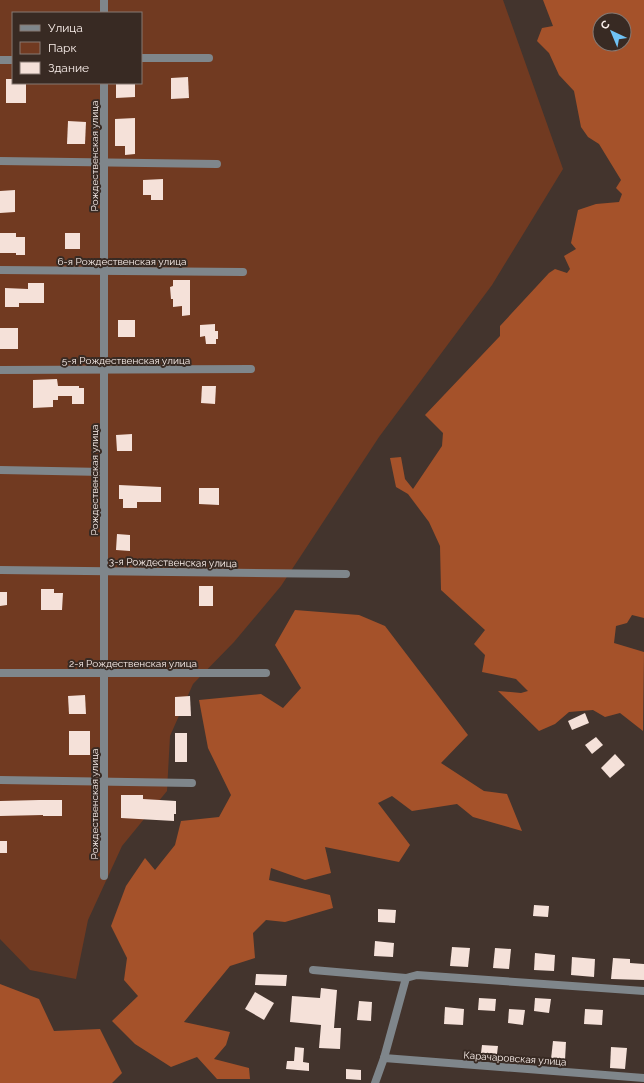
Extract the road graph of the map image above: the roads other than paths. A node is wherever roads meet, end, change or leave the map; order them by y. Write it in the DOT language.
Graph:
graph roads {
  1 [pos="104,0"];
  2 [pos="104,12"];
  3 [pos="142,58"];
  4 [pos="209,58"];
  5 [pos="0,60"];
  6 [pos="12,60"];
  7 [pos="104,84"];
  8 [pos="0,161"];
  9 [pos="104,163"];
  10 [pos="217,164"];
  11 [pos="0,270"];
  12 [pos="104,271"];
  13 [pos="243,272"];
  14 [pos="252,369"];
  15 [pos="0,370"];
  16 [pos="104,370"];
  17 [pos="0,470"];
  18 [pos="104,472"];
  19 [pos="0,570"];
  20 [pos="104,571"];
  21 [pos="346,574"];
  22 [pos="0,673"];
  23 [pos="104,673"];
  24 [pos="266,673"];
  25 [pos="0,780"];
  26 [pos="104,782"];
  27 [pos="192,783"];
  28 [pos="104,876"];
  29 [pos="313,970"];
  30 [pos="406,978"];
  31 [pos="644,991"];
  32 [pos="384,1058"];
  33 [pos="644,1078"];
  34 [pos="375,1083"];
  1 -- 2 [label="street"];
  3 -- 4 [label="street"];
  5 -- 6 [label="street"];
  7 -- 9 [label="street, Рождественская улица"];
  8 -- 9 [label="street"];
  9 -- 10 [label="street"];
  9 -- 12 [label="street, Рождественская улица"];
  11 -- 12 [label="street, 6-я Рождественская улица"];
  12 -- 13 [label="street, 6-я Рождественская улица"];
  12 -- 16 [label="street, Рождественская улица"];
  14 -- 16 [label="street, 5-я Рождественская улица"];
  15 -- 16 [label="street, 5-я Рождественская улица"];
  16 -- 18 [label="street, Рождественская улица"];
  17 -- 18 [label="street"];
  18 -- 20 [label="street, Рождественская улица"];
  19 -- 20 [label="street, 3-я Рождественская улица"];
  20 -- 21 [label="street, 3-я Рождественская улица"];
  20 -- 23 [label="street, Рождественская улица"];
  22 -- 23 [label="street, 2-я Рождественская улица"];
  23 -- 24 [label="street, 2-я Рождественская улица"];
  23 -- 26 [label="street, Рождественская улица"];
  25 -- 26 [label="street"];
  26 -- 27 [label="street"];
  26 -- 28 [label="street, Рождественская улица"];
  29 -- 30 [label="street"];
  30 -- 31 [label="street"];
  30 -- 32 [label="street"];
  32 -- 33 [label="street, Карачаровская улица"];
  32 -- 34 [label="street"];
}
